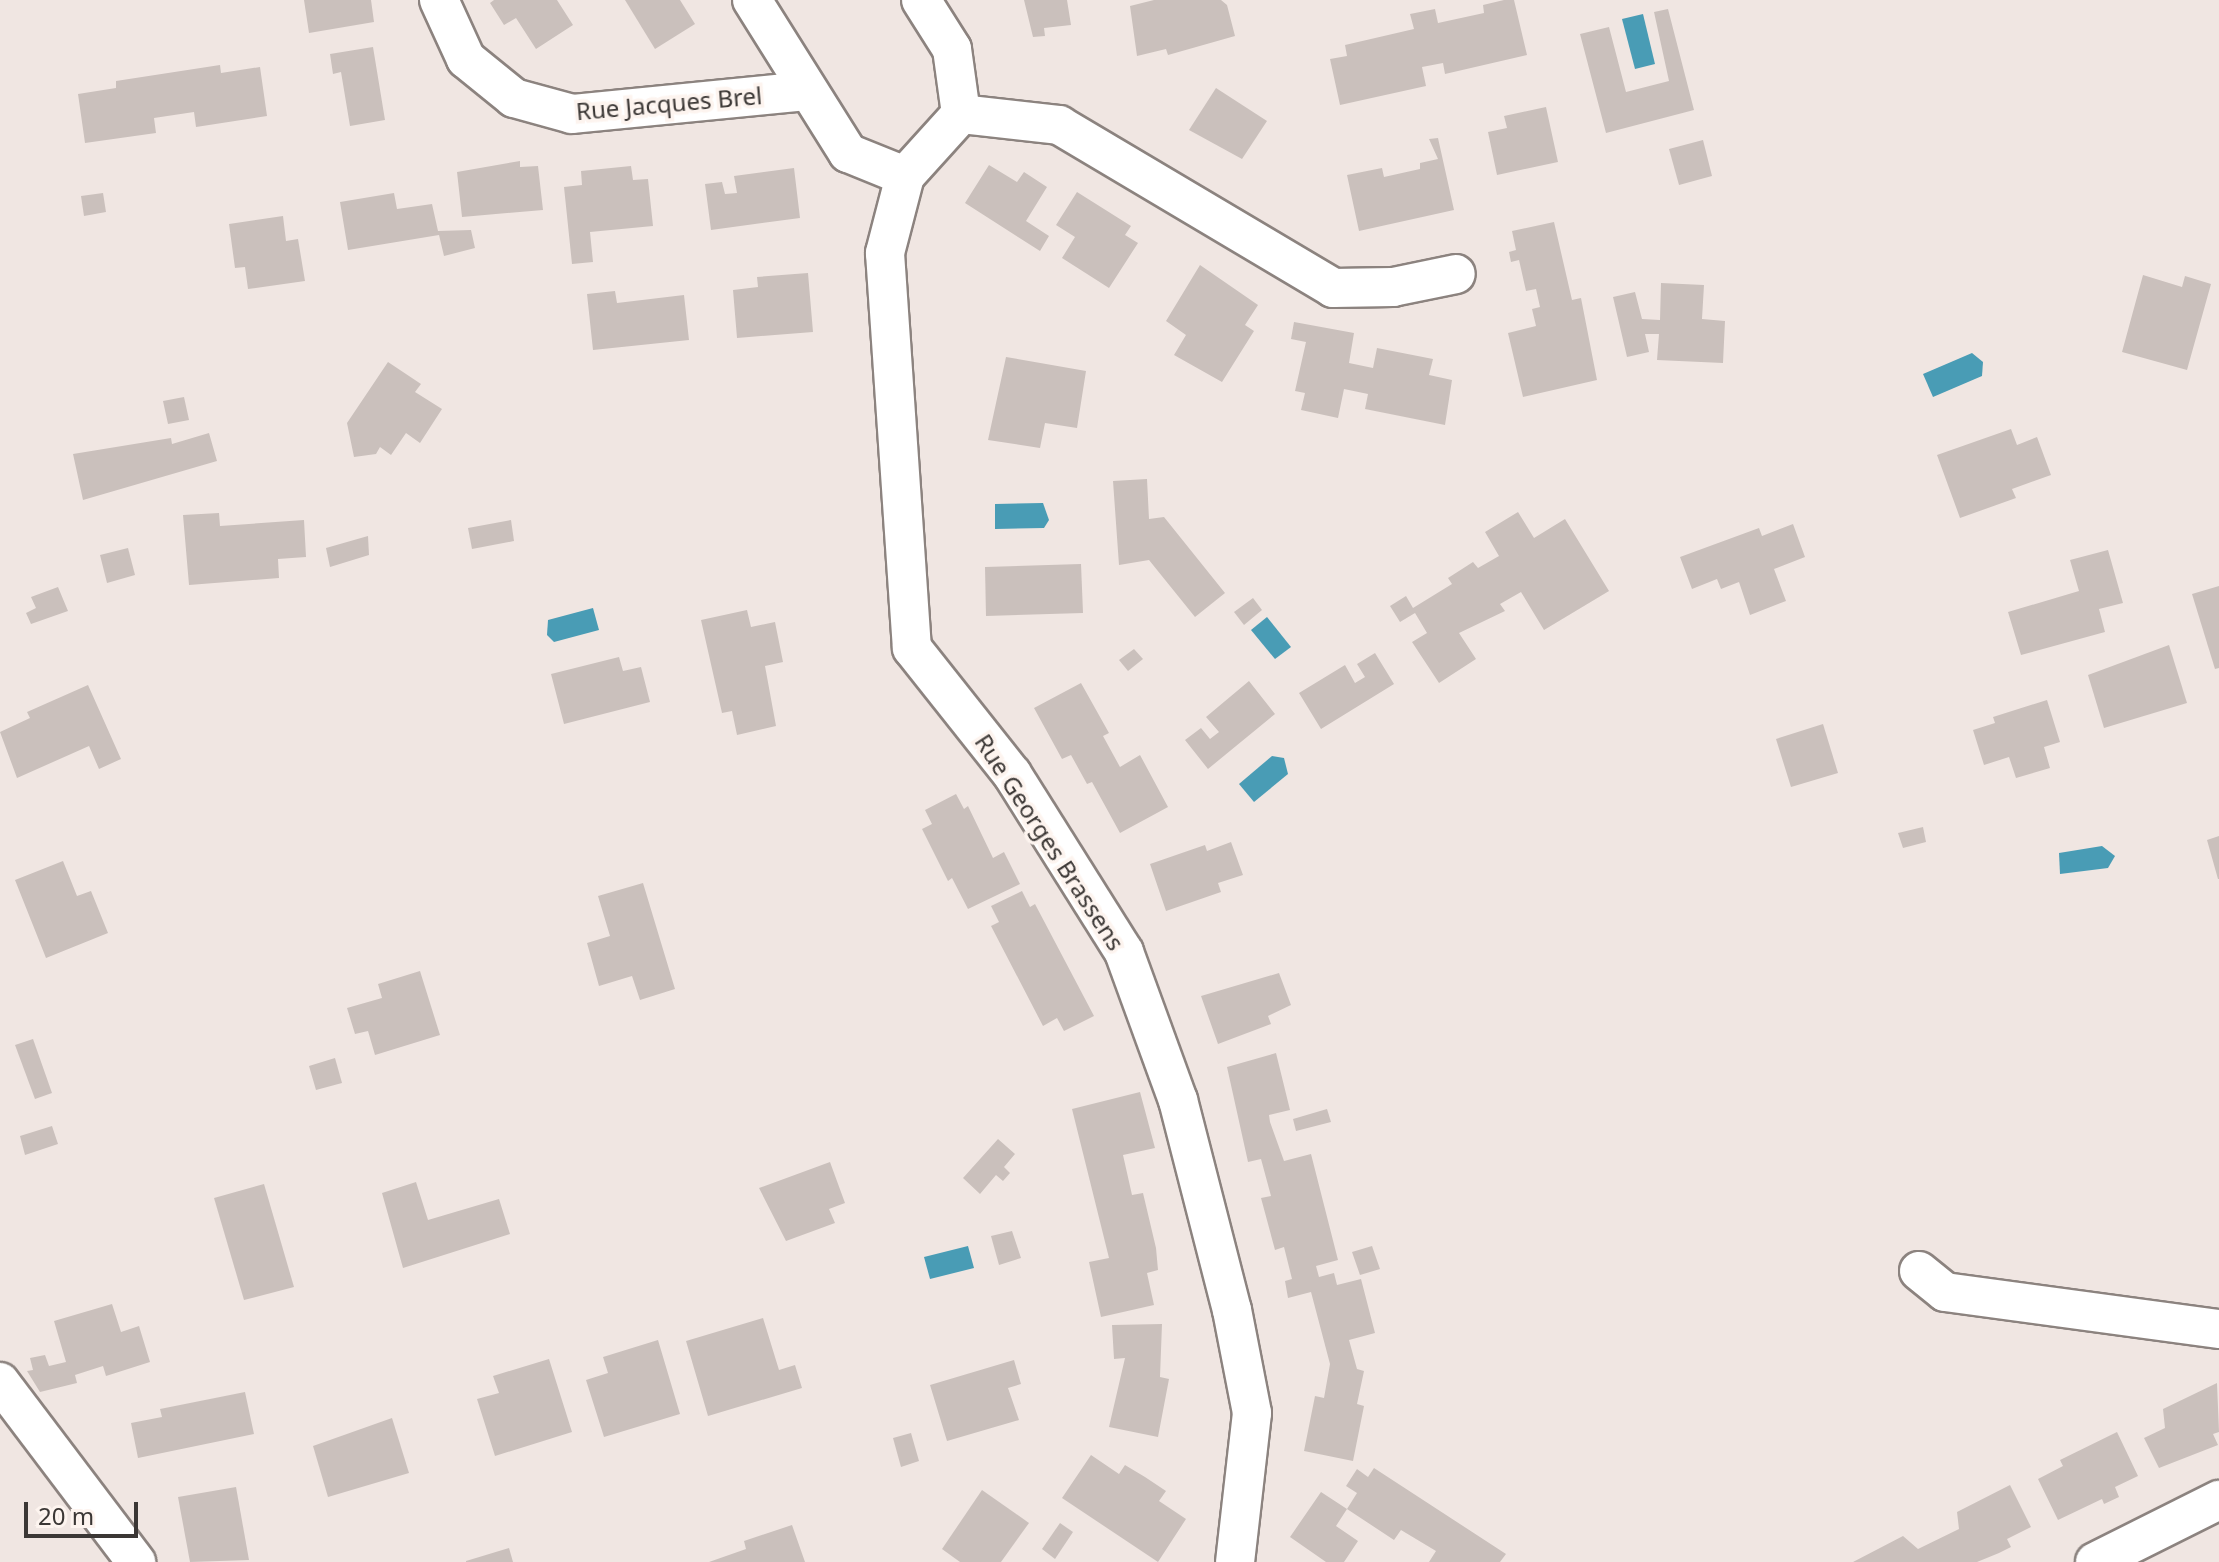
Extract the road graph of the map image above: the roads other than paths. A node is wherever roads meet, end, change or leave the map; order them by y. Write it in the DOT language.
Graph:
graph roads {
  1 [pos="439,0"];
  2 [pos="752,0"];
  3 [pos="921,0"];
  4 [pos="808,91"];
  5 [pos="961,114"];
  6 [pos="905,176"];
  7 [pos="1456,274"];
  8 [pos="1919,1271"];
  9 [pos="2219,1329"];
  10 [pos="0,1382"];
  11 [pos="2219,1500"];
  12 [pos="136,1562"];
  13 [pos="1235,1562"];
  14 [pos="2095,1562"];
  1 -- 4 [label="street, Rue Jacques Brel"];
  2 -- 4 [label="street"];
  3 -- 5 [label="street"];
  4 -- 6 [label="street"];
  5 -- 6 [label="street"];
  5 -- 7 [label="street"];
  6 -- 13 [label="street, Rue Georges Brassens"];
  8 -- 9 [label="street"];
  10 -- 12 [label="street"];
  11 -- 14 [label="street"];
}
